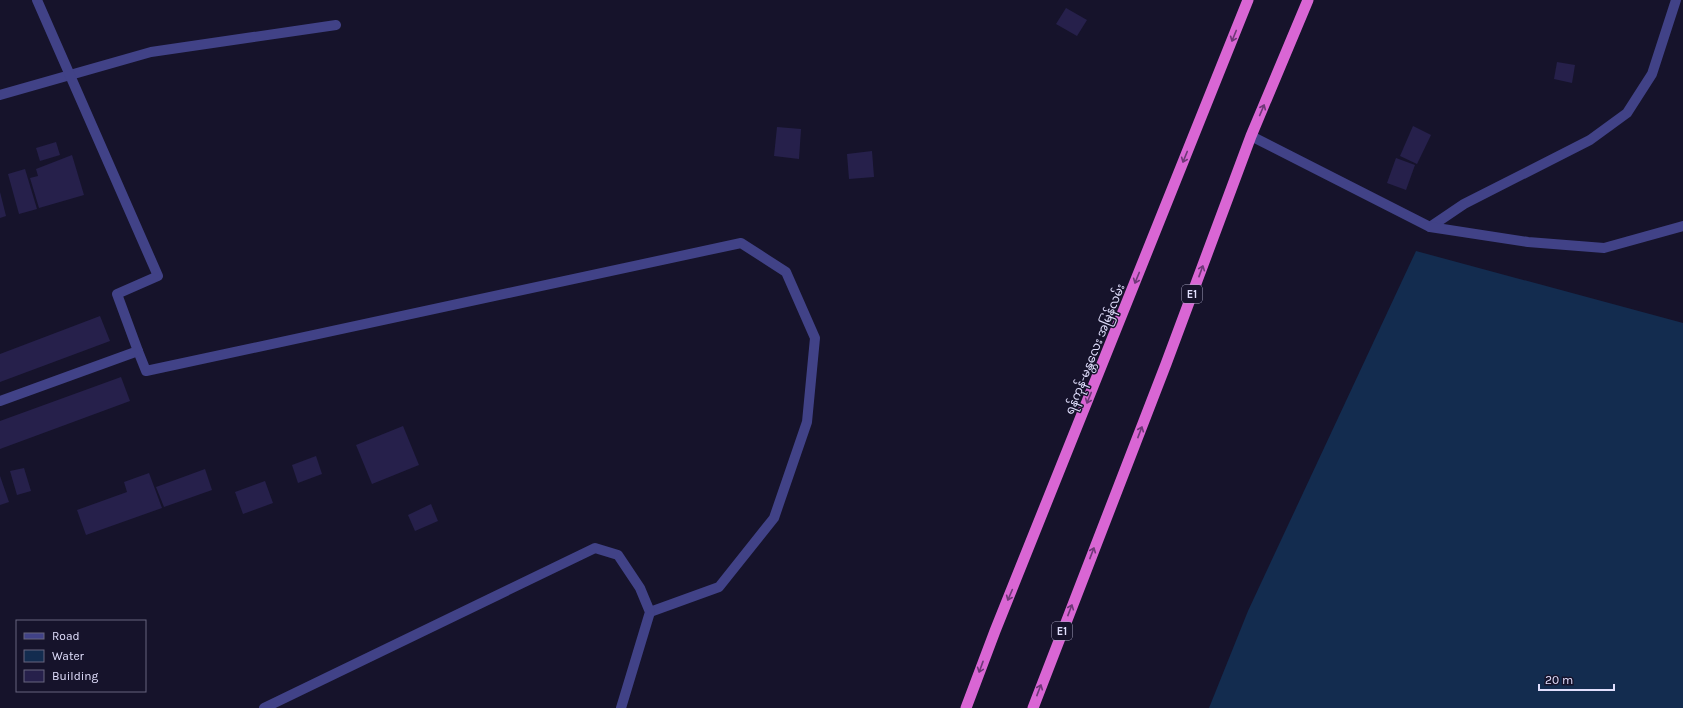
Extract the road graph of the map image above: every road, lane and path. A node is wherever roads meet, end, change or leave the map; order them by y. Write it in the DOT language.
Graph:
graph roads {
  1 [pos="37,0"];
  2 [pos="1248,0"];
  3 [pos="1308,0"];
  4 [pos="1676,0"];
  5 [pos="336,25"];
  6 [pos="69,75"];
  7 [pos="0,95"];
  8 [pos="1251,136"];
  9 [pos="1683,226"];
  10 [pos="1430,227"];
  11 [pos="138,351"];
  12 [pos="0,401"];
  13 [pos="650,612"];
  14 [pos="264,708"];
  15 [pos="621,708"];
  16 [pos="966,708"];
  17 [pos="1033,708"];
  1 -- 6 [label="street"];
  2 -- 16 [label="highway, ရန်ကုန်-မန္တလေး အမြန်လမ်း, one-way"];
  8 -- 3 [label="highway, E1, one-way"];
  4 -- 10 [label="street"];
  5 -- 6 [label="street"];
  6 -- 7 [label="street"];
  6 -- 11 [label="street"];
  8 -- 10 [label="street"];
  17 -- 8 [label="highway, E1, one-way"];
  9 -- 10 [label="street"];
  11 -- 12 [label="street"];
  11 -- 13 [label="street"];
  13 -- 14 [label="street"];
  13 -- 15 [label="street"];
}
